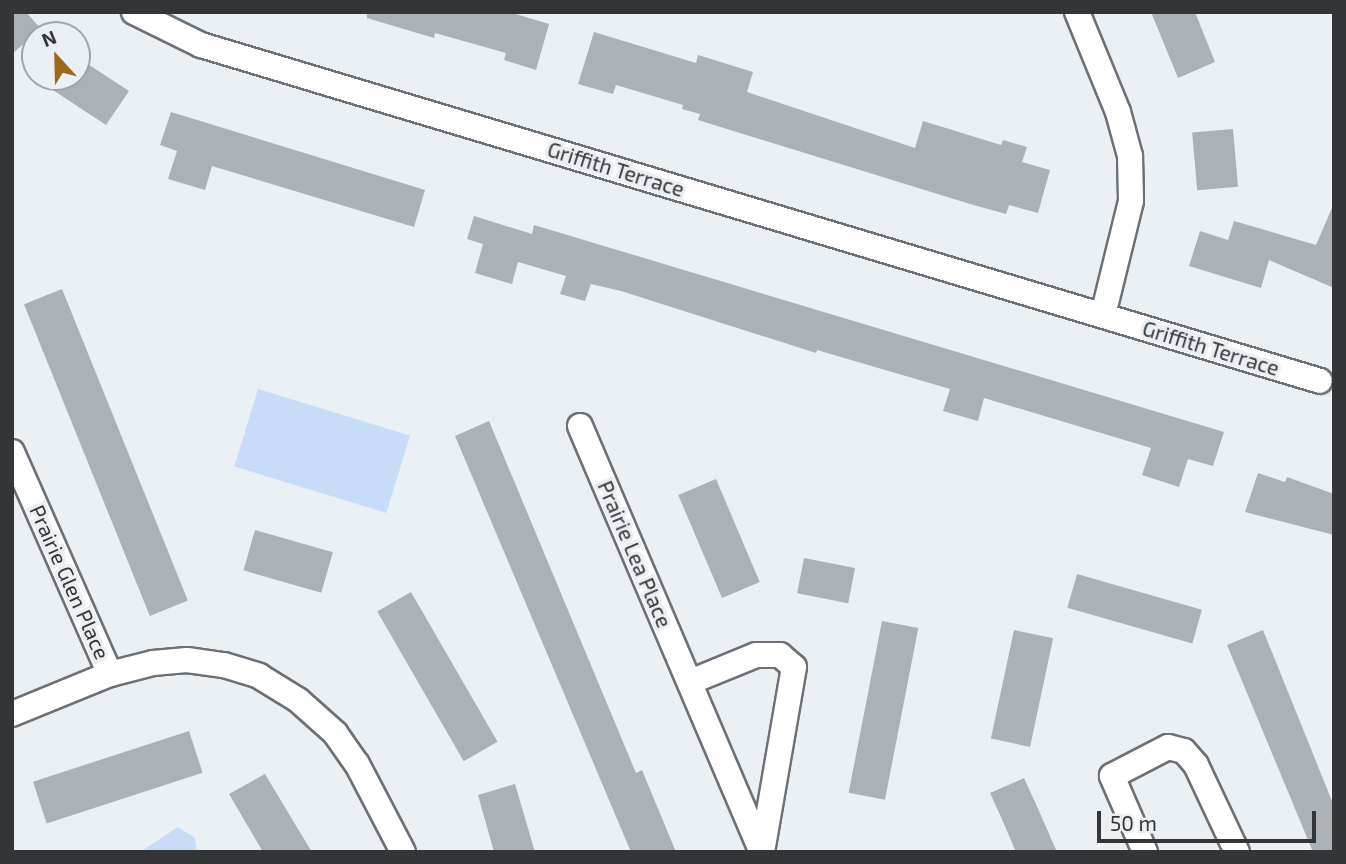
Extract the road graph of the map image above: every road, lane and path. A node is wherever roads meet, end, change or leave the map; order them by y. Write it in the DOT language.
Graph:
graph roads {
  1 [pos="134,12"];
  2 [pos="1077,12"];
  3 [pos="1102,315"];
  4 [pos="1320,380"];
  5 [pos="580,426"];
  6 [pos="12,452"];
  7 [pos="110,674"];
  8 [pos="690,682"];
  9 [pos="12,714"];
  10 [pos="403,852"];
  11 [pos="1145,852"];
  12 [pos="1237,852"];
  1 -- 3 [label="street, Griffith Terrace"];
  2 -- 3 [label="street"];
  3 -- 4 [label="street, Griffith Terrace"];
  5 -- 8 [label="street, Prairie Lea Place"];
  6 -- 7 [label="street, Prairie Glen Place"];
  7 -- 9 [label="street, Prairie Glen Place"];
  7 -- 10 [label="street, Prairie Glen Place"];
  8 -- 8 [label="street, Prairie Lea Place"];
  11 -- 12 [label="street"];
}
